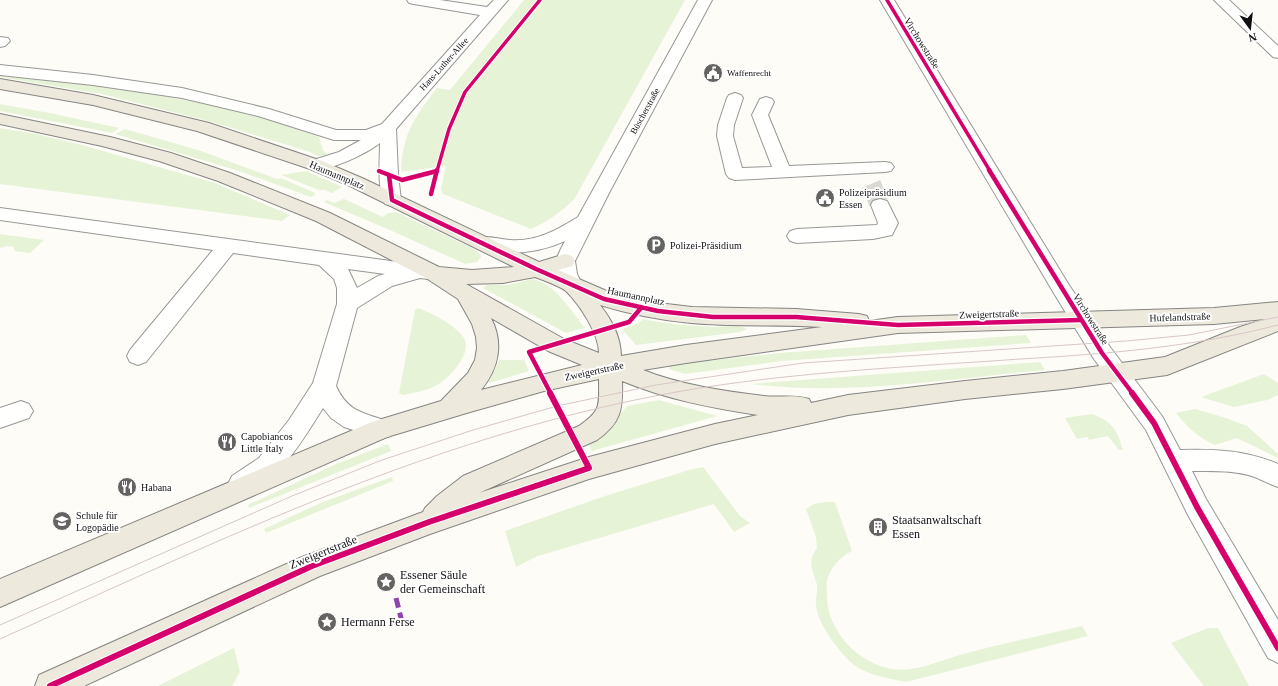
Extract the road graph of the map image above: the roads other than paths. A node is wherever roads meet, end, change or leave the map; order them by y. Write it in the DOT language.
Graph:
graph roads {
  1 [pos="414,0"];
  2 [pos="501,0"];
  3 [pos="705,0"];
  4 [pos="887,0"];
  5 [pos="1221,0"];
  6 [pos="490,12"];
  7 [pos="1278,54"];
  8 [pos="0,70"];
  9 [pos="0,84"];
  10 [pos="735,98"];
  11 [pos="766,102"];
  12 [pos="0,119"];
  13 [pos="388,128"];
  14 [pos="316,165"];
  15 [pos="885,167"];
  16 [pos="864,168"];
  17 [pos="782,172"];
  18 [pos="871,184"];
  19 [pos="392,200"];
  20 [pos="880,205"];
  21 [pos="0,214"];
  22 [pos="585,222"];
  23 [pos="797,236"];
  24 [pos="483,242"];
  25 [pos="228,246"];
  26 [pos="324,259"];
  27 [pos="565,261"];
  28 [pos="536,269"];
  29 [pos="430,272"];
  30 [pos="573,286"];
  31 [pos="466,294"];
  32 [pos="348,304"];
  33 [pos="1278,310"];
  34 [pos="1082,320"];
  35 [pos="1278,323"];
  36 [pos="898,325"];
  37 [pos="138,356"];
  38 [pos="611,367"];
  39 [pos="1118,374"];
  40 [pos="324,386"];
  41 [pos="848,405"];
  42 [pos="447,408"];
  43 [pos="381,430"];
  44 [pos="1174,461"];
  45 [pos="1278,476"];
  46 [pos="225,495"];
  47 [pos="429,522"];
  48 [pos="0,593"];
  49 [pos="1278,648"];
  50 [pos="50,686"];
  1 -- 6 [label="street"];
  2 -- 6 [label="street, Hans-Luther-Allee"];
  3 -- 22 [label="street, Büscherstraße"];
  4 -- 34 [label="street, Virchowstraße"];
  5 -- 7 [label="street"];
  6 -- 13 [label="street, Hans-Luther-Allee"];
  8 -- 13 [label="street"];
  9 -- 14 [label="main road, Haumannplatz"];
  10 -- 17 [label="street"];
  11 -- 17 [label="street"];
  12 -- 29 [label="main road"];
  13 -- 14 [label="street, Hans-Luther-Allee"];
  13 -- 19 [label="street"];
  14 -- 19 [label="main road, Haumannplatz"];
  15 -- 16 [label="street"];
  16 -- 17 [label="street"];
  16 -- 18 [label="street"];
  19 -- 24 [label="main road, Haumannplatz"];
  20 -- 23 [label="street"];
  21 -- 25 [label="street"];
  22 -- 24 [label="street, Büscherstraße"];
  22 -- 27 [label="street, Büscherstraße"];
  24 -- 28 [label="main road, Haumannplatz"];
  25 -- 26 [label="street"];
  25 -- 37 [label="street"];
  26 -- 29 [label="street"];
  26 -- 32 [label="street"];
  27 -- 28 [label="main road"];
  27 -- 30 [label="street"];
  28 -- 29 [label="main road"];
  28 -- 30 [label="main road, Haumannplatz"];
  29 -- 31 [label="main road"];
  29 -- 32 [label="street"];
  30 -- 36 [label="main road, Haumannplatz"];
  30 -- 38 [label="main road"];
  31 -- 38 [label="main road"];
  31 -- 42 [label="main road"];
  32 -- 40 [label="street"];
  33 -- 34 [label="main road, Hufelandstraße"];
  34 -- 36 [label="main road, Zweigertstraße"];
  34 -- 39 [label="street, Virchowstraße"];
  35 -- 39 [label="main road"];
  36 -- 38 [label="main road, Zweigertstraße"];
  38 -- 41 [label="main road"];
  38 -- 42 [label="main road, Zweigertstraße"];
  38 -- 47 [label="main road"];
  39 -- 41 [label="main road, Zweigertstraße"];
  39 -- 44 [label="street, Virchowstraße"];
  40 -- 43 [label="street"];
  40 -- 46 [label="street"];
  41 -- 47 [label="main road, Zweigertstraße"];
  42 -- 43 [label="main road, Zweigertstraße"];
  43 -- 46 [label="main road, Zweigertstraße"];
  44 -- 45 [label="street"];
  44 -- 49 [label="street, Virchowstraße"];
  46 -- 48 [label="main road, Zweigertstraße"];
  47 -- 50 [label="main road, Zweigertstraße"];
}
